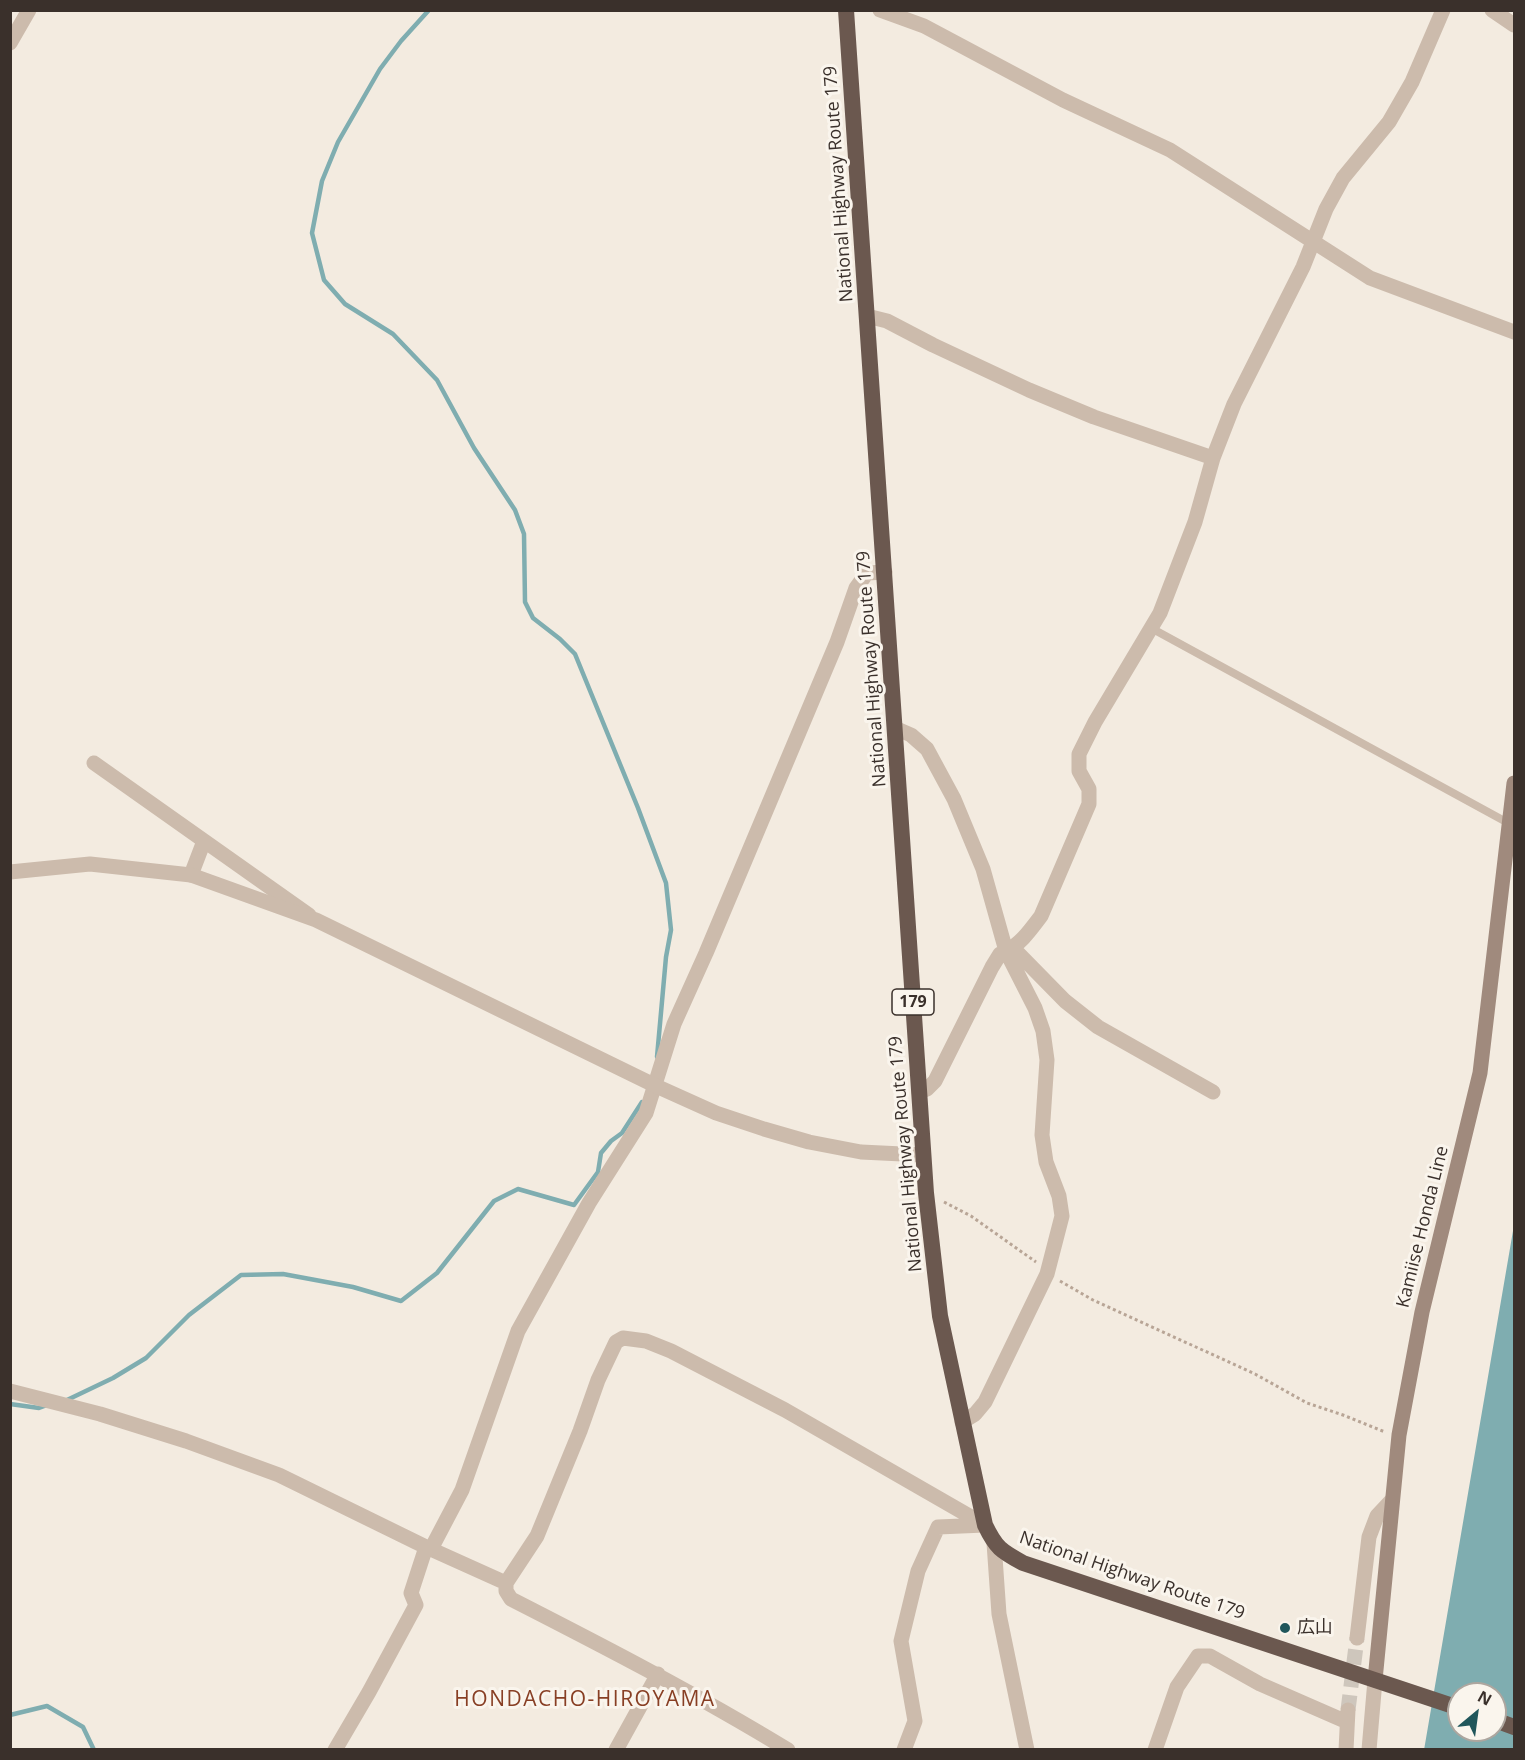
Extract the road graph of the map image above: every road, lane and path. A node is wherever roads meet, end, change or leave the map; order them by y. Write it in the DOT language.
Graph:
graph roads {
  1 [pos="29,10"];
  2 [pos="846,10"];
  3 [pos="880,10"];
  4 [pos="1443,10"];
  5 [pos="1491,10"];
  6 [pos="1515,25"];
  7 [pos="10,44"];
  8 [pos="1313,242"];
  9 [pos="867,316"];
  10 [pos="1515,332"];
  11 [pos="1213,458"];
  12 [pos="885,572"];
  13 [pos="1151,628"];
  14 [pos="895,728"];
  15 [pos="94,763"];
  16 [pos="1515,783"];
  17 [pos="1510,824"];
  18 [pos="204,841"];
  19 [pos="10,872"];
  20 [pos="191,875"];
  21 [pos="316,920"];
  22 [pos="1010,949"];
  23 [pos="651,1084"];
  24 [pos="919,1092"];
  25 [pos="1214,1092"];
  26 [pos="923,1155"];
  27 [pos="926,1193"];
  28 [pos="1047,1274"];
  29 [pos="10,1391"];
  30 [pos="962,1422"];
  31 [pos="1399,1435"];
  32 [pos="1392,1500"];
  33 [pos="985,1525"];
  34 [pos="994,1543"];
  35 [pos="428,1548"];
  36 [pos="506,1583"];
  37 [pos="1357,1638"];
  38 [pos="658,1674"];
  39 [pos="1375,1680"];
  40 [pos="1447,1704"];
  41 [pos="335,1749"];
  42 [pos="616,1749"];
  43 [pos="788,1749"];
  44 [pos="904,1749"];
  45 [pos="1027,1749"];
  46 [pos="1155,1749"];
  47 [pos="1346,1749"];
  48 [pos="1369,1749"];
  1 -- 7 [label="street"];
  2 -- 9 [label="highway, National Highway Route 179 / 179"];
  3 -- 8 [label="street"];
  4 -- 8 [label="street"];
  5 -- 6 [label="street"];
  8 -- 10 [label="street"];
  8 -- 11 [label="street"];
  9 -- 11 [label="street"];
  9 -- 12 [label="highway, National Highway Route 179 / 179"];
  11 -- 13 [label="street"];
  12 -- 14 [label="highway, National Highway Route 179 / 179"];
  12 -- 23 [label="street"];
  13 -- 17 [label="lane"];
  13 -- 22 [label="street"];
  14 -- 22 [label="street"];
  14 -- 24 [label="highway, National Highway Route 179 / 179"];
  15 -- 18 [label="street"];
  16 -- 17 [label="main road, Kamiise Honda Line"];
  17 -- 31 [label="main road, Kamiise Honda Line"];
  18 -- 20 [label="street"];
  18 -- 21 [label="street"];
  19 -- 20 [label="street"];
  20 -- 21 [label="street"];
  21 -- 23 [label="street"];
  22 -- 24 [label="street"];
  22 -- 25 [label="street"];
  22 -- 28 [label="street"];
  23 -- 26 [label="street"];
  23 -- 35 [label="street"];
  24 -- 26 [label="highway, National Highway Route 179 / 179"];
  26 -- 27 [label="highway, National Highway Route 179 / 179"];
  27 -- 28 [label="path"];
  27 -- 30 [label="highway, National Highway Route 179 / 179"];
  28 -- 30 [label="street"];
  28 -- 31 [label="path"];
  29 -- 35 [label="street"];
  30 -- 33 [label="highway, National Highway Route 179 / 179"];
  31 -- 32 [label="main road, Kamiise Honda Line"];
  32 -- 37 [label="street"];
  32 -- 39 [label="main road, Kamiise Honda Line"];
  33 -- 34 [label="highway, National Highway Route 179 / 179"];
  33 -- 36 [label="street"];
  33 -- 44 [label="street"];
  34 -- 39 [label="highway, National Highway Route 179 / 179"];
  34 -- 45 [label="street"];
  35 -- 36 [label="street"];
  35 -- 41 [label="street"];
  36 -- 38 [label="street"];
  38 -- 42 [label="street"];
  38 -- 43 [label="street"];
  39 -- 40 [label="highway, National Highway Route 179 / 179"];
  39 -- 48 [label="street"];
  46 -- 47 [label="street"];
}
